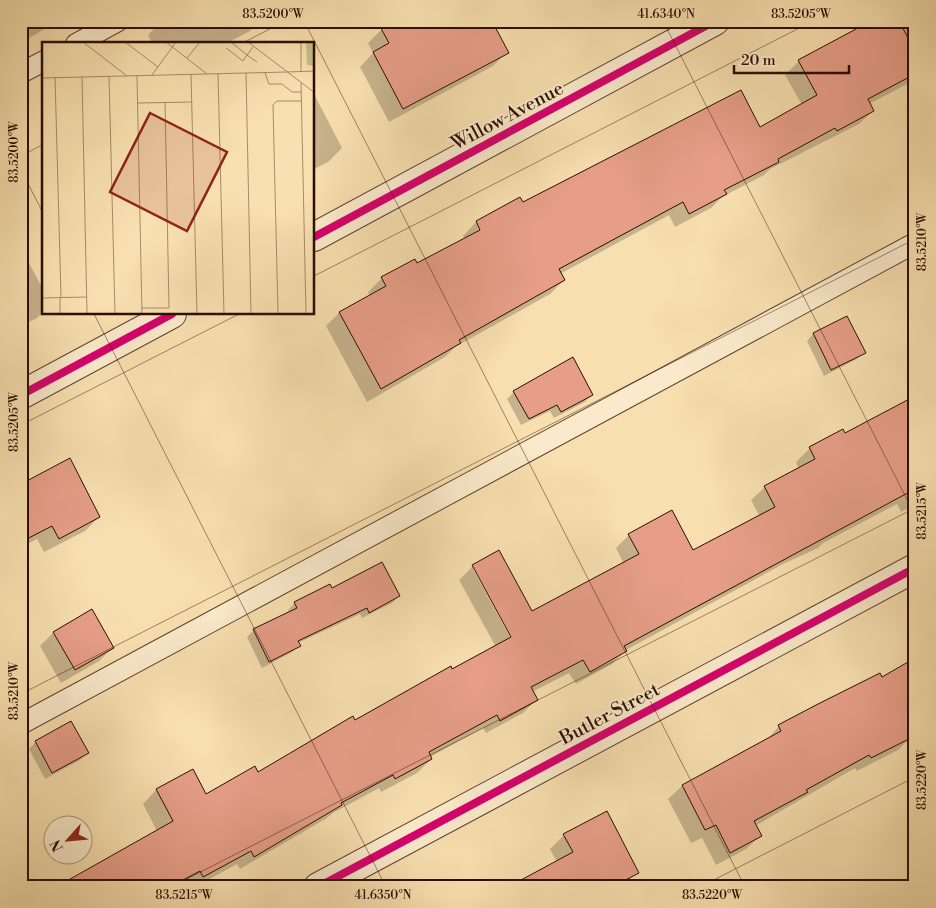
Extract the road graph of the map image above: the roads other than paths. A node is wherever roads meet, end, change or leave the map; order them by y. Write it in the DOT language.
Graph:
graph roads {
  1 [pos="118,21"];
  2 [pos="715,21"];
  3 [pos="80,42"];
  4 [pos="42,62"];
  5 [pos="21,73"];
  6 [pos="315,236"];
  7 [pos="915,243"];
  8 [pos="170,315"];
  9 [pos="21,395"];
  10 [pos="915,568"];
  11 [pos="21,724"];
  12 [pos="318,887"];
  1 -- 3 [label="lane"];
  2 -- 6 [label="street, Willow Avenue"];
  4 -- 5 [label="lane"];
  7 -- 11 [label="lane"];
  8 -- 9 [label="street"];
  10 -- 12 [label="street, Butler Street"];
}
